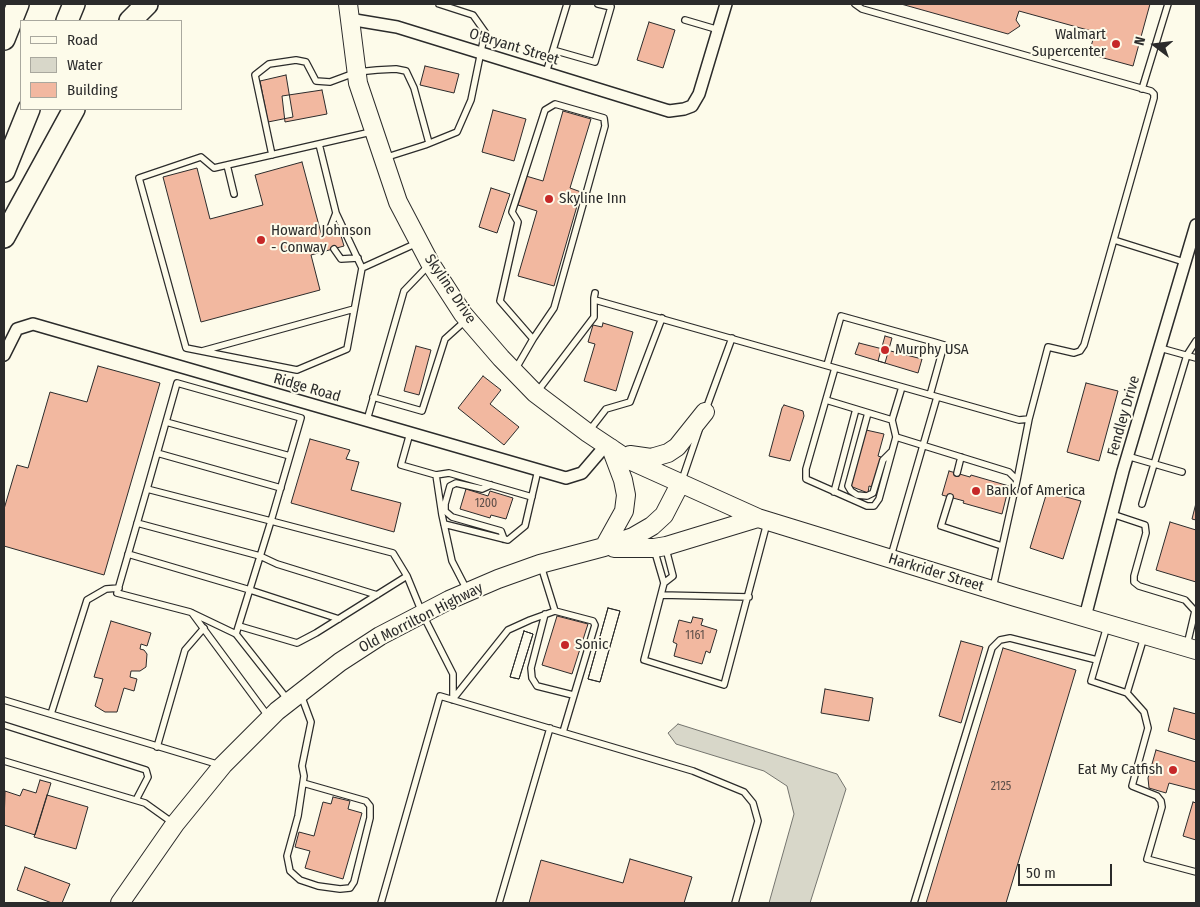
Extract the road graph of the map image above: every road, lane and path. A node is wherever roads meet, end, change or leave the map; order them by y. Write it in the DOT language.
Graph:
graph roads {
  1 [pos="18,4"];
  2 [pos="74,4"];
  3 [pos="130,4"];
  4 [pos="147,4"];
  5 [pos="438,4"];
  6 [pos="567,4"];
  7 [pos="598,4"];
  8 [pos="726,4"];
  9 [pos="855,4"];
  10 [pos="1168,4"];
  11 [pos="348,11"];
  12 [pos="67,20"];
  13 [pos="122,20"];
  14 [pos="131,20"];
  15 [pos="685,20"];
  16 [pos="718,30"];
  17 [pos="4,39"];
  18 [pos="553,50"];
  19 [pos="482,53"];
  20 [pos="356,72"];
  21 [pos="546,73"];
  22 [pos="1142,89"];
  23 [pos="30,110"];
  24 [pos="73,110"];
  25 [pos="373,132"];
  26 [pos="429,143"];
  27 [pos="319,144"];
  28 [pos="272,155"];
  29 [pos="382,158"];
  30 [pos="227,165"];
  31 [pos="4,171"];
  32 [pos="234,194"];
  33 [pos="336,213"];
  34 [pos="1196,225"];
  35 [pos="329,231"];
  36 [pos="4,237"];
  37 [pos="1114,240"];
  38 [pos="420,242"];
  39 [pos="334,249"];
  40 [pos="358,258"];
  41 [pos="1184,262"];
  42 [pos="430,263"];
  43 [pos="362,268"];
  44 [pos="354,309"];
  45 [pos="467,318"];
  46 [pos="662,318"];
  47 [pos="732,338"];
  48 [pos="533,339"];
  49 [pos="1196,341"];
  50 [pos="1159,347"];
  51 [pos="200,351"];
  52 [pos="4,354"];
  53 [pos="1188,355"];
  54 [pos="1196,358"];
  55 [pos="826,366"];
  56 [pos="835,368"];
  57 [pos="514,371"];
  58 [pos="902,387"];
  59 [pos="535,393"];
  60 [pos="930,395"];
  61 [pos="373,397"];
  62 [pos="937,397"];
  63 [pos="826,400"];
  64 [pos="856,409"];
  65 [pos="705,412"];
  66 [pos="868,413"];
  67 [pos="1029,419"];
  68 [pos="367,420"];
  69 [pos="892,420"];
  70 [pos="166,422"];
  71 [pos="410,433"];
  72 [pos="588,433"];
  73 [pos="896,437"];
  74 [pos="923,445"];
  75 [pos="609,447"];
  76 [pos="892,451"];
  77 [pos="157,453"];
  78 [pos="290,456"];
  79 [pos="1127,456"];
  80 [pos="961,457"];
  81 [pos="1154,464"];
  82 [pos="538,470"];
  83 [pos="1182,472"];
  84 [pos="957,473"];
  85 [pos="436,475"];
  86 [pos="1017,480"];
  87 [pos="680,484"];
  88 [pos="491,485"];
  89 [pos="281,488"];
  90 [pos="147,489"];
  91 [pos="834,492"];
  92 [pos="532,496"];
  93 [pos="950,497"];
  94 [pos="1142,504"];
  95 [pos="1112,514"];
  96 [pos="763,519"];
  97 [pos="271,521"];
  98 [pos="137,523"];
  99 [pos="444,524"];
  100 [pos="504,539"];
  101 [pos="1002,546"];
  102 [pos="660,547"];
  103 [pos="604,548"];
  104 [pos="128,554"];
  105 [pos="260,556"];
  106 [pos="890,558"];
  107 [pos="540,564"];
  108 [pos="406,576"];
  109 [pos="664,583"];
  110 [pos="119,588"];
  111 [pos="250,590"];
  112 [pos="993,591"];
  113 [pos="468,592"];
  114 [pos="377,595"];
  115 [pos="661,595"];
  116 [pos="749,596"];
  117 [pos="555,611"];
  118 [pos="190,612"];
  119 [pos="545,614"];
  120 [pos="422,615"];
  121 [pos="1085,617"];
  122 [pos="339,619"];
  123 [pos="1108,624"];
  124 [pos="239,626"];
  125 [pos="204,628"];
  126 [pos="236,634"];
  127 [pos="1145,634"];
  128 [pos="1192,649"];
  129 [pos="1097,660"];
  130 [pos="1128,693"];
  131 [pos="573,695"];
  132 [pos="295,697"];
  133 [pos="4,700"];
  134 [pos="453,700"];
  135 [pos="51,714"];
  136 [pos="270,718"];
  137 [pos="4,725"];
  138 [pos="550,728"];
  139 [pos="563,732"];
  140 [pos="157,747"];
  141 [pos="4,761"];
  142 [pos="223,766"];
  143 [pos="303,783"];
  144 [pos="136,800"];
  145 [pos="175,824"];
  146 [pos="1196,872"];
  147 [pos="120,903"];
  148 [pos="381,903"];
  149 [pos="498,903"];
  150 [pos="735,903"];
  151 [pos="914,903"];
  1 -- 17 [label="highway"];
  2 -- 12 [label="highway"];
  3 -- 13 [label="highway"];
  4 -- 14 [label="highway"];
  5 -- 19 [label="lane"];
  6 -- 18 [label="lane"];
  7 -- 18 [label="lane"];
  8 -- 16 [label="street"];
  9 -- 22 [label="lane"];
  10 -- 22 [label="lane"];
  11 -- 19 [label="street, O'Bryant Street"];
  11 -- 20 [label="main road, Skyline Drive"];
  15 -- 16 [label="lane"];
  16 -- 21 [label="street, O'Bryant Street"];
  18 -- 21 [label="lane"];
  19 -- 21 [label="street, O'Bryant Street"];
  19 -- 26 [label="lane"];
  20 -- 25 [label="main road, Skyline Drive"];
  20 -- 26 [label="lane"];
  20 -- 28 [label="lane"];
  22 -- 37 [label="lane"];
  23 -- 31 [label="highway"];
  24 -- 36 [label="highway"];
  25 -- 27 [label="lane"];
  25 -- 29 [label="main road, Skyline Drive"];
  26 -- 29 [label="lane"];
  27 -- 28 [label="lane"];
  27 -- 33 [label="lane"];
  28 -- 30 [label="lane"];
  29 -- 38 [label="main road, Skyline Drive"];
  30 -- 32 [label="lane"];
  30 -- 51 [label="lane"];
  33 -- 35 [label="lane"];
  33 -- 40 [label="lane"];
  34 -- 41 [label="street, Fendley Drive"];
  37 -- 41 [label="lane"];
  37 -- 67 [label="lane"];
  38 -- 42 [label="main road, Skyline Drive"];
  38 -- 43 [label="lane"];
  39 -- 40 [label="lane"];
  40 -- 43 [label="lane"];
  41 -- 50 [label="street, Fendley Drive"];
  42 -- 45 [label="main road, Skyline Drive"];
  42 -- 61 [label="lane"];
  43 -- 44 [label="lane"];
  44 -- 51 [label="lane"];
  44 -- 51 [label="lane"];
  45 -- 57 [label="main road, Skyline Drive"];
  45 -- 61 [label="lane"];
  46 -- 47 [label="lane"];
  46 -- 59 [label="lane"];
  46 -- 72 [label="lane"];
  47 -- 55 [label="lane"];
  47 -- 65 [label="lane"];
  48 -- 48 [label="lane"];
  48 -- 57 [label="lane"];
  49 -- 53 [label="lane"];
  50 -- 53 [label="lane"];
  50 -- 79 [label="street, Fendley Drive"];
  52 -- 68 [label="street, Ridge Road"];
  53 -- 54 [label="lane"];
  53 -- 81 [label="lane"];
  55 -- 56 [label="lane"];
  55 -- 60 [label="lane"];
  56 -- 58 [label="lane"];
  56 -- 63 [label="lane"];
  57 -- 59 [label="main road, Skyline Drive"];
  58 -- 60 [label="lane"];
  58 -- 69 [label="lane"];
  59 -- 72 [label="main road, Skyline Drive"];
  60 -- 62 [label="lane"];
  61 -- 68 [label="lane"];
  62 -- 67 [label="lane"];
  62 -- 74 [label="lane"];
  63 -- 64 [label="lane"];
  63 -- 91 [label="lane"];
  64 -- 66 [label="lane"];
  64 -- 91 [label="lane"];
  65 -- 75 [label="main road"];
  65 -- 87 [label="lane"];
  66 -- 69 [label="lane"];
  66 -- 76 [label="lane"];
  67 -- 86 [label="lane"];
  68 -- 71 [label="street, Ridge Road"];
  69 -- 73 [label="lane"];
  70 -- 77 [label="lane"];
  70 -- 78 [label="lane"];
  70 -- 78 [label="lane"];
  71 -- 82 [label="street, Ridge Road"];
  71 -- 85 [label="lane"];
  72 -- 75 [label="main road, Skyline Drive"];
  73 -- 74 [label="lane"];
  73 -- 76 [label="lane"];
  74 -- 80 [label="lane"];
  74 -- 106 [label="lane"];
  75 -- 82 [label="street, Ridge Road"];
  75 -- 87 [label="main road, Skyline Drive"];
  75 -- 103 [label="main road"];
  76 -- 91 [label="lane"];
  77 -- 89 [label="lane"];
  77 -- 90 [label="lane"];
  78 -- 89 [label="lane"];
  79 -- 81 [label="lane"];
  79 -- 95 [label="street, Fendley Drive"];
  80 -- 84 [label="lane"];
  80 -- 86 [label="lane"];
  81 -- 83 [label="lane"];
  81 -- 94 [label="lane"];
  82 -- 92 [label="lane"];
  85 -- 88 [label="lane"];
  85 -- 99 [label="lane"];
  86 -- 101 [label="lane"];
  87 -- 96 [label="main road, Harkrider Street"];
  87 -- 103 [label="main road, Old Morrilton Highway"];
  88 -- 92 [label="lane"];
  88 -- 100 [label="lane"];
  89 -- 97 [label="lane"];
  90 -- 97 [label="lane"];
  90 -- 98 [label="lane"];
  92 -- 100 [label="lane"];
  93 -- 101 [label="lane"];
  95 -- 121 [label="street, Fendley Drive"];
  95 -- 128 [label="lane"];
  96 -- 102 [label="main road"];
  96 -- 106 [label="main road, Harkrider Street"];
  96 -- 116 [label="lane"];
  97 -- 105 [label="lane"];
  97 -- 108 [label="lane"];
  98 -- 104 [label="lane"];
  98 -- 105 [label="lane"];
  99 -- 100 [label="lane"];
  99 -- 113 [label="lane"];
  101 -- 112 [label="lane"];
  102 -- 103 [label="main road"];
  102 -- 109 [label="lane"];
  102 -- 109 [label="lane"];
  103 -- 107 [label="main road, Old Morrilton Highway"];
  104 -- 110 [label="lane"];
  104 -- 111 [label="lane"];
  105 -- 111 [label="lane"];
  105 -- 114 [label="lane"];
  106 -- 112 [label="main road, Harkrider Street"];
  107 -- 113 [label="main road, Old Morrilton Highway"];
  107 -- 117 [label="lane"];
  108 -- 114 [label="lane"];
  108 -- 120 [label="lane"];
  109 -- 115 [label="lane"];
  110 -- 118 [label="lane"];
  110 -- 135 [label="lane"];
  111 -- 122 [label="lane"];
  111 -- 124 [label="lane"];
  112 -- 121 [label="main road, Harkrider Street"];
  113 -- 120 [label="main road, Old Morrilton Highway"];
  114 -- 122 [label="lane"];
  115 -- 116 [label="lane"];
  115 -- 116 [label="lane"];
  117 -- 119 [label="lane"];
  117 -- 131 [label="lane"];
  118 -- 125 [label="lane"];
  118 -- 126 [label="lane"];
  119 -- 131 [label="lane"];
  119 -- 134 [label="lane"];
  120 -- 132 [label="main road, Old Morrilton Highway"];
  120 -- 134 [label="lane"];
  121 -- 123 [label="main road, Harkrider Street"];
  122 -- 124 [label="lane"];
  123 -- 127 [label="main road, Harkrider Street"];
  123 -- 129 [label="lane"];
  124 -- 126 [label="lane"];
  125 -- 136 [label="lane"];
  125 -- 140 [label="lane"];
  126 -- 132 [label="lane"];
  127 -- 128 [label="main road, Harkrider Street"];
  127 -- 130 [label="lane"];
  129 -- 130 [label="lane"];
  129 -- 151 [label="lane"];
  130 -- 146 [label="lane"];
  131 -- 139 [label="lane"];
  132 -- 136 [label="main road, Old Morrilton Highway"];
  132 -- 143 [label="lane"];
  133 -- 135 [label="lane"];
  134 -- 138 [label="lane"];
  134 -- 148 [label="lane"];
  135 -- 140 [label="lane"];
  136 -- 142 [label="main road, Old Morrilton Highway"];
  137 -- 144 [label="lane"];
  138 -- 139 [label="lane"];
  138 -- 149 [label="lane"];
  139 -- 150 [label="lane"];
  140 -- 142 [label="lane"];
  141 -- 144 [label="lane"];
  142 -- 145 [label="main road, Old Morrilton Highway"];
  143 -- 143 [label="lane"];
  144 -- 145 [label="lane"];
  145 -- 147 [label="main road, Old Morrilton Highway"];
}
